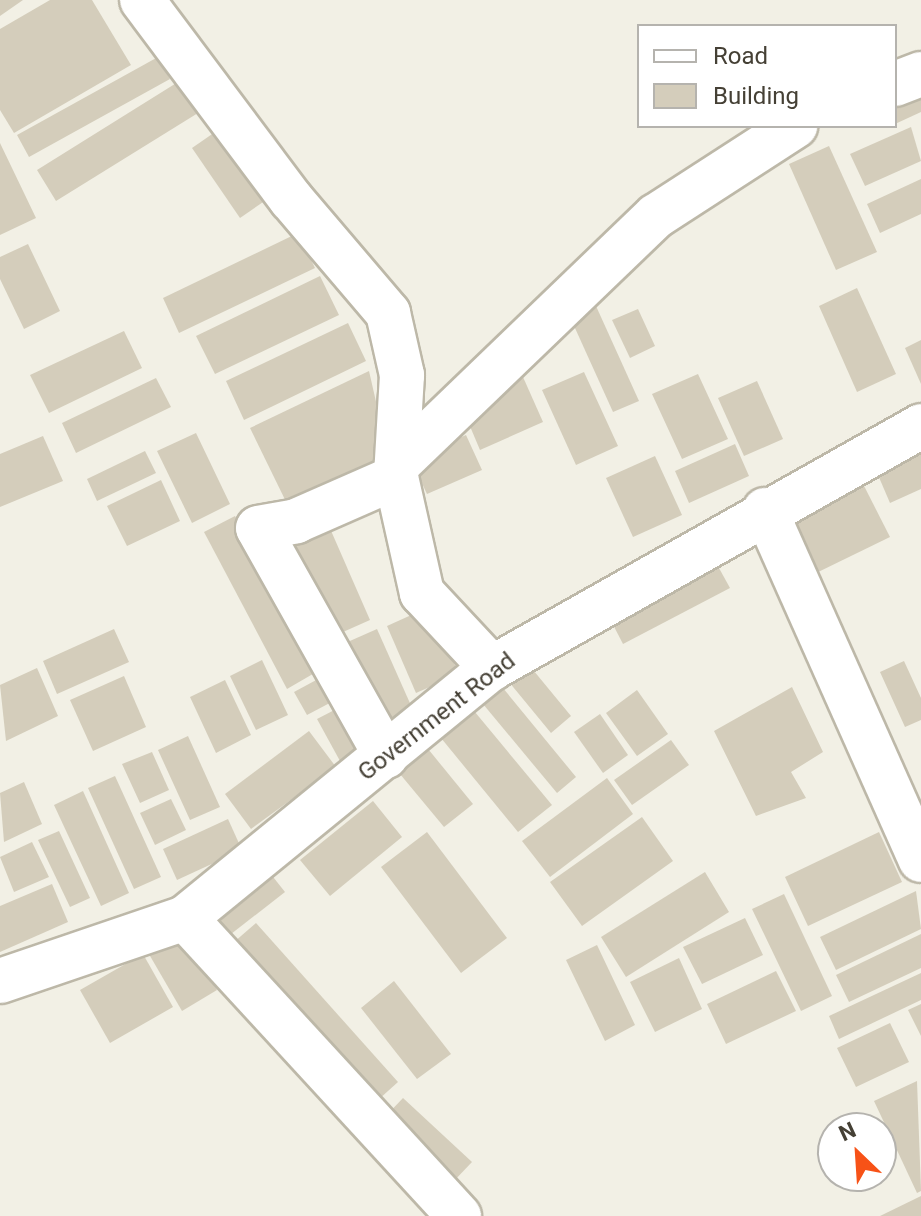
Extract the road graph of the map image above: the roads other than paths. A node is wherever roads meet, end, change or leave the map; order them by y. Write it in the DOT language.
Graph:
graph roads {
  1 [pos="142,0"];
  2 [pos="921,74"];
  3 [pos="897,83"];
  4 [pos="792,128"];
  5 [pos="921,426"];
  6 [pos="397,471"];
  7 [pos="765,510"];
  8 [pos="492,668"];
  9 [pos="386,756"];
  10 [pos="921,860"];
  11 [pos="185,918"];
  12 [pos="0,981"];
  13 [pos="459,1216"];
  1 -- 6 [label="street"];
  2 -- 3 [label="street"];
  4 -- 6 [label="street"];
  5 -- 7 [label="street, Government Road"];
  6 -- 8 [label="street"];
  6 -- 9 [label="street"];
  7 -- 8 [label="street, Government Road"];
  7 -- 10 [label="street"];
  8 -- 9 [label="street, Government Road"];
  9 -- 11 [label="street, Government Road"];
  11 -- 12 [label="street, Government Road"];
  11 -- 13 [label="street"];
}
